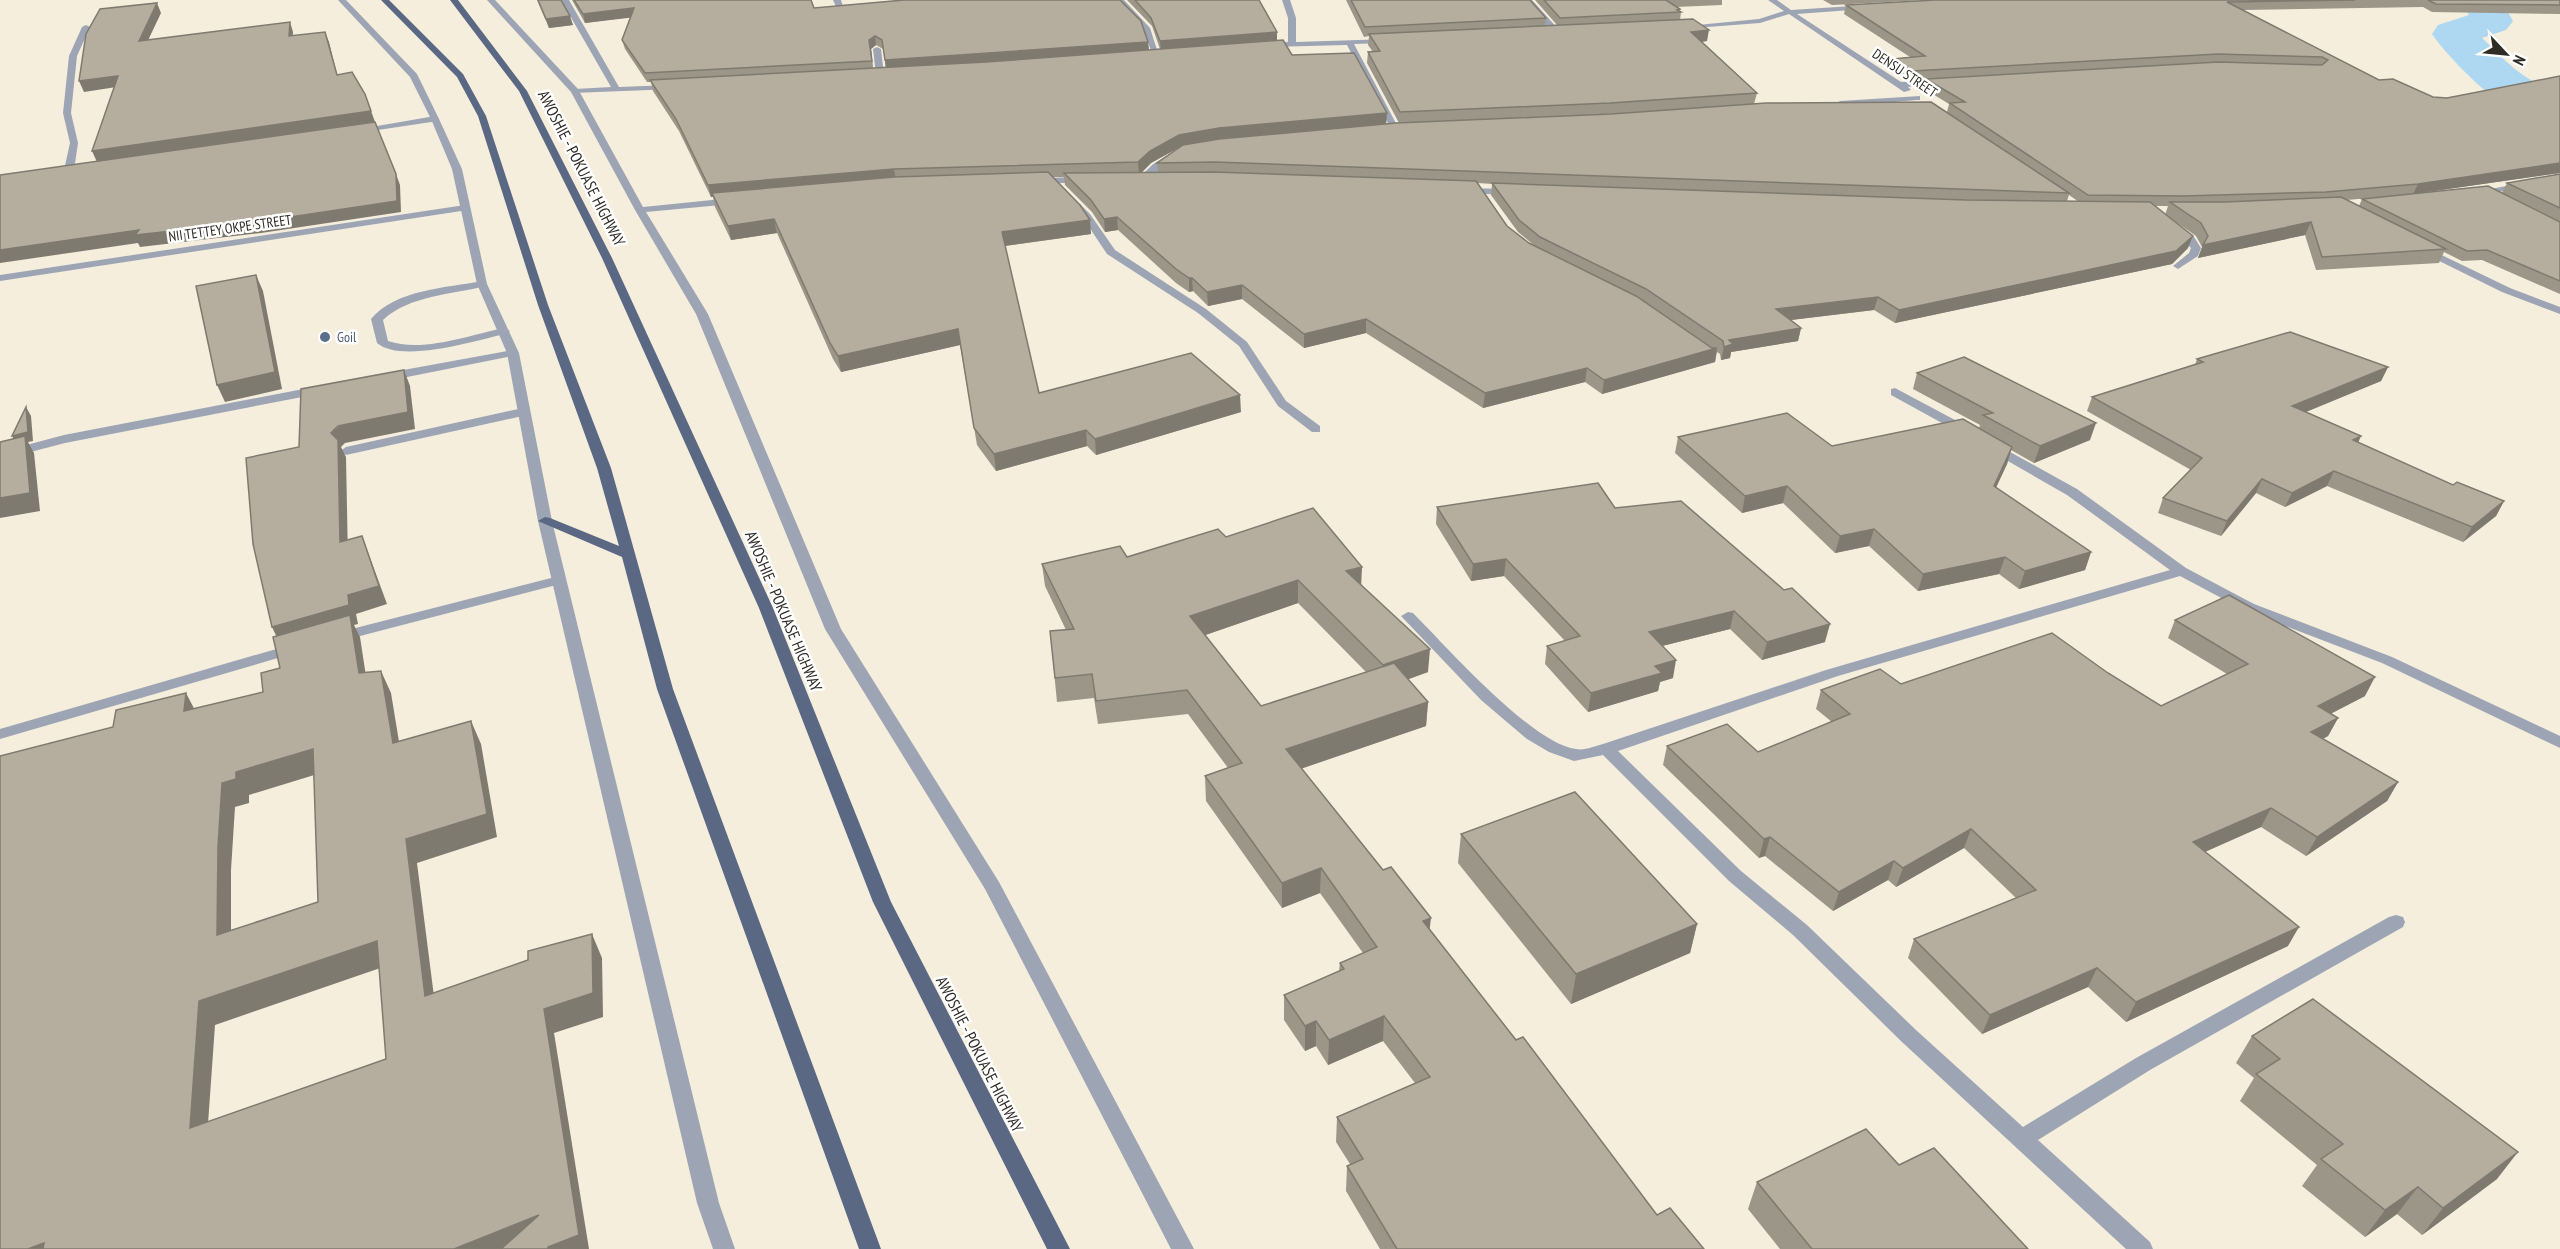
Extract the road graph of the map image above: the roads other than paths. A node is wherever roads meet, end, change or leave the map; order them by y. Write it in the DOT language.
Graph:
graph roads {
  1 [pos="342,0"];
  2 [pos="385,0"];
  3 [pos="454,0"];
  4 [pos="491,0"];
  5 [pos="565,0"];
  6 [pos="837,0"];
  7 [pos="1120,0"];
  8 [pos="1286,0"];
  9 [pos="1528,0"];
  10 [pos="1772,0"];
  11 [pos="1877,6"];
  12 [pos="842,11"];
  13 [pos="1789,12"];
  14 [pos="86,27"];
  15 [pos="1671,27"];
  16 [pos="1569,32"];
  17 [pos="1557,33"];
  18 [pos="1546,34"];
  19 [pos="1396,40"];
  20 [pos="1349,42"];
  21 [pos="1292,44"];
  22 [pos="1261,46"];
  23 [pos="877,49"];
  24 [pos="1166,53"];
  25 [pos="1156,54"];
  26 [pos="1145,55"];
  27 [pos="892,74"];
  28 [pos="880,75"];
  29 [pos="869,76"];
  30 [pos="1956,80"];
  31 [pos="1899,85"];
  32 [pos="683,86"];
  33 [pos="616,89"];
  34 [pos="575,91"];
  35 [pos="1835,105"];
  36 [pos="435,119"];
  37 [pos="1405,128"];
  38 [pos="1395,129"];
  39 [pos="1383,130"];
  40 [pos="344,132"];
  41 [pos="1187,150"];
  42 [pos="79,169"];
  43 [pos="69,170"];
  44 [pos="57,172"];
  45 [pos="2560,178"];
  46 [pos="1143,179"];
  47 [pos="1155,179"];
  48 [pos="1052,180"];
  49 [pos="1096,180"];
  50 [pos="1131,180"];
  51 [pos="1029,181"];
  52 [pos="1446,189"];
  53 [pos="1527,192"];
  54 [pos="2488,192"];
  55 [pos="2464,194"];
  56 [pos="746,200"];
  57 [pos="2506,202"];
  58 [pos="465,208"];
  59 [pos="640,210"];
  60 [pos="2166,222"];
  61 [pos="2413,244"];
  62 [pos="2178,266"];
  63 [pos="0,278"];
  64 [pos="482,284"];
  65 [pos="2560,311"];
  66 [pos="504,331"];
  67 [pos="513,353"];
  68 [pos="375,379"];
  69 [pos="329,388"];
  70 [pos="1895,392"];
  71 [pos="524,412"];
  72 [pos="1316,429"];
  73 [pos="346,451"];
  74 [pos="0,456"];
  75 [pos="545,521"];
  76 [pos="628,555"];
  77 [pos="2181,571"];
  78 [pos="559,580"];
  79 [pos="1408,616"];
  80 [pos="0,734"];
  81 [pos="2560,743"];
  82 [pos="1606,749"];
  83 [pos="2396,922"];
  84 [pos="2021,1139"];
  85 [pos="724,1249"];
  86 [pos="870,1249"];
  87 [pos="1059,1249"];
  88 [pos="1183,1249"];
  89 [pos="2142,1249"];
  1 -- 36 [label="street"];
  2 -- 76 [label="main road"];
  3 -- 87 [label="main road, AWOSHIE - POKUASE HIGHWAY"];
  4 -- 34 [label="street"];
  5 -- 33 [label="street"];
  6 -- 12 [label="street"];
  7 -- 25 [label="street"];
  8 -- 21 [label="street"];
  9 -- 17 [label="street"];
  10 -- 13 [label="street, DENSU STREET"];
  11 -- 13 [label="street"];
  13 -- 15 [label="street"];
  13 -- 31 [label="street, DENSU STREET"];
  14 -- 43 [label="street"];
  16 -- 17 [label="street"];
  17 -- 18 [label="street"];
  19 -- 20 [label="street"];
  20 -- 21 [label="street"];
  20 -- 38 [label="street"];
  21 -- 22 [label="street"];
  23 -- 28 [label="street"];
  24 -- 25 [label="street"];
  25 -- 26 [label="street"];
  27 -- 28 [label="street"];
  28 -- 29 [label="street"];
  30 -- 31 [label="street"];
  31 -- 35 [label="street, DENSU STREET"];
  32 -- 33 [label="street"];
  33 -- 34 [label="street"];
  34 -- 59 [label="street"];
  36 -- 40 [label="street"];
  36 -- 58 [label="street"];
  37 -- 38 [label="street"];
  38 -- 39 [label="street"];
  41 -- 46 [label="street"];
  42 -- 43 [label="street"];
  43 -- 44 [label="street"];
  45 -- 54 [label="street"];
  46 -- 47 [label="street"];
  46 -- 50 [label="street"];
  48 -- 49 [label="street"];
  48 -- 51 [label="street"];
  48 -- 72 [label="street"];
  52 -- 53 [label="street"];
  54 -- 55 [label="street"];
  54 -- 57 [label="street"];
  56 -- 59 [label="street"];
  58 -- 63 [label="street, NII TETTEY OKPE STREET"];
  58 -- 64 [label="street"];
  59 -- 88 [label="street"];
  60 -- 62 [label="street"];
  61 -- 65 [label="street"];
  64 -- 66 [label="street"];
  64 -- 66 [label="street"];
  66 -- 67 [label="street"];
  67 -- 68 [label="street"];
  67 -- 71 [label="street"];
  69 -- 74 [label="street"];
  70 -- 77 [label="street"];
  71 -- 73 [label="street"];
  71 -- 75 [label="street"];
  75 -- 76 [label="main road"];
  75 -- 78 [label="street"];
  76 -- 86 [label="main road"];
  77 -- 81 [label="street"];
  77 -- 82 [label="street"];
  78 -- 80 [label="street"];
  78 -- 85 [label="street"];
  79 -- 82 [label="street"];
  82 -- 84 [label="street"];
  83 -- 84 [label="street"];
  84 -- 89 [label="street"];
}
